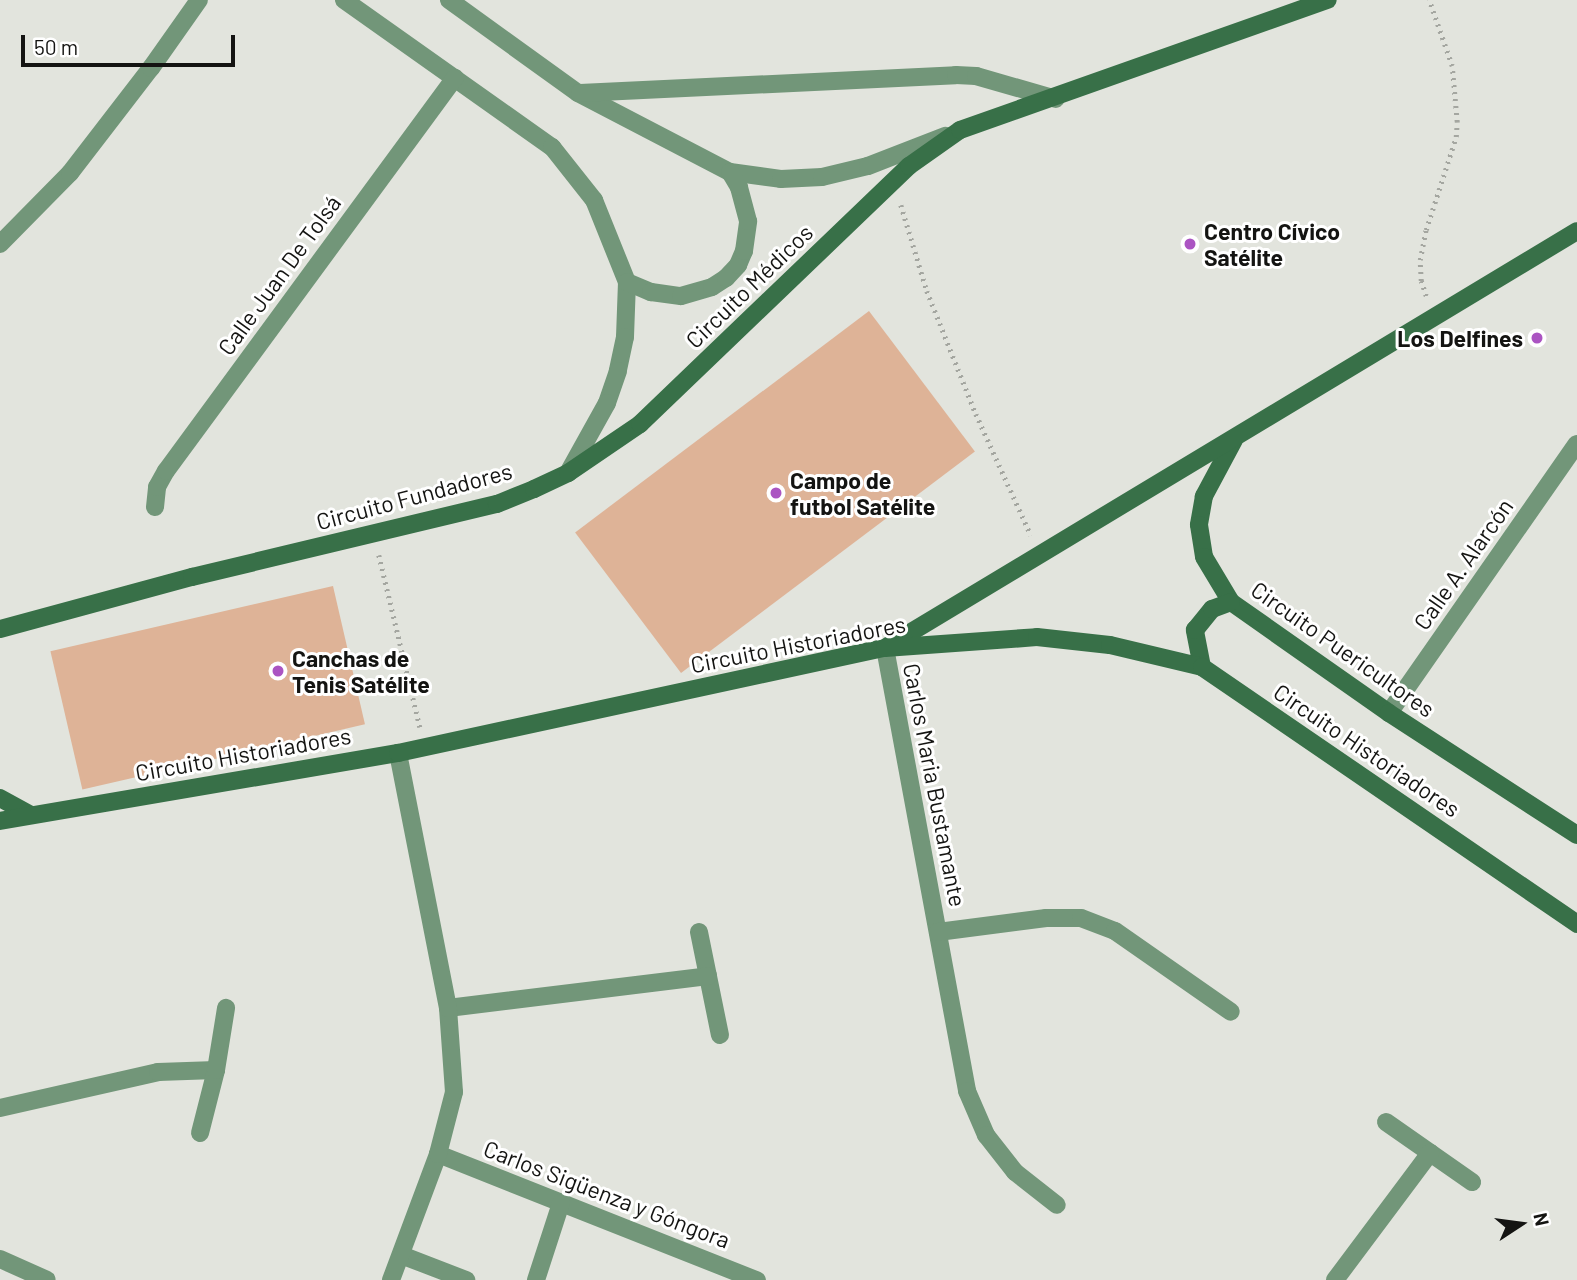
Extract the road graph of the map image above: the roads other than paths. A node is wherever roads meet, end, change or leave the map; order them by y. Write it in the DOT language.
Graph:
graph roads {
  1 [pos="198,0"];
  2 [pos="344,0"];
  3 [pos="449,0"];
  4 [pos="1328,0"];
  5 [pos="455,78"];
  6 [pos="578,93"];
  7 [pos="1056,99"];
  8 [pos="960,131"];
  9 [pos="730,172"];
  10 [pos="1577,231"];
  11 [pos="0,244"];
  12 [pos="627,282"];
  13 [pos="1235,438"];
  14 [pos="1577,444"];
  15 [pos="568,472"];
  16 [pos="155,507"];
  17 [pos="1231,602"];
  18 [pos="0,629"];
  19 [pos="885,648"];
  20 [pos="1202,667"];
  21 [pos="1389,713"];
  22 [pos="398,753"];
  23 [pos="0,798"];
  24 [pos="31,815"];
  25 [pos="0,821"];
  26 [pos="1577,835"];
  27 [pos="1577,924"];
  28 [pos="699,932"];
  29 [pos="937,932"];
  30 [pos="708,976"];
  31 [pos="226,1008"];
  32 [pos="448,1008"];
  33 [pos="1231,1012"];
  34 [pos="720,1035"];
  35 [pos="216,1070"];
  36 [pos="0,1108"];
  37 [pos="1386,1122"];
  38 [pos="200,1133"];
  39 [pos="1430,1153"];
  40 [pos="439,1154"];
  41 [pos="1472,1182"];
  42 [pos="561,1203"];
  43 [pos="1057,1206"];
  44 [pos="401,1255"];
  45 [pos="0,1259"];
  46 [pos="47,1280"];
  47 [pos="391,1280"];
  48 [pos="466,1280"];
  49 [pos="536,1280"];
  50 [pos="757,1280"];
  51 [pos="1335,1280"];
  1 -- 11 [label="street"];
  2 -- 5 [label="street"];
  3 -- 6 [label="street, Circuito Médicos"];
  4 -- 7 [label="street, Circuito Médicos"];
  5 -- 12 [label="street"];
  5 -- 16 [label="street, Calle Juan De Tolsá"];
  6 -- 7 [label="street"];
  6 -- 9 [label="street, Circuito Médicos"];
  7 -- 8 [label="street, Circuito Médicos"];
  8 -- 9 [label="street, Circuito Médicos"];
  8 -- 15 [label="street, Circuito Médicos"];
  9 -- 12 [label="street"];
  10 -- 13 [label="street"];
  12 -- 15 [label="street"];
  13 -- 17 [label="street, Circuito Puericultores"];
  13 -- 19 [label="street"];
  14 -- 21 [label="street, Calle A. Alarcón"];
  15 -- 18 [label="street, Circuito Fundadores"];
  17 -- 20 [label="street"];
  17 -- 21 [label="street, Circuito Puericultores"];
  19 -- 20 [label="street, Circuito Historiadores"];
  19 -- 22 [label="street, Circuito Historiadores"];
  19 -- 29 [label="street, Carlos Maria Bustamante"];
  20 -- 27 [label="street, Circuito Historiadores"];
  21 -- 26 [label="street, Circuito Puericultores"];
  22 -- 24 [label="street, Circuito Historiadores"];
  22 -- 32 [label="street"];
  23 -- 24 [label="street"];
  24 -- 25 [label="street, Circuito Historiadores"];
  28 -- 30 [label="street"];
  29 -- 33 [label="street, Carlos Maria Bustamante"];
  29 -- 43 [label="street, Carlos Maria Bustamante"];
  30 -- 32 [label="street"];
  30 -- 34 [label="street"];
  31 -- 35 [label="street"];
  32 -- 40 [label="street"];
  35 -- 36 [label="street"];
  35 -- 38 [label="street"];
  37 -- 39 [label="street"];
  39 -- 41 [label="street"];
  39 -- 51 [label="street"];
  40 -- 42 [label="street, Carlos Sigüenza y Góngora"];
  40 -- 44 [label="street"];
  42 -- 49 [label="street"];
  42 -- 50 [label="street, Carlos Sigüenza y Góngora"];
  44 -- 47 [label="street"];
  44 -- 48 [label="street"];
  45 -- 46 [label="street"];
}
